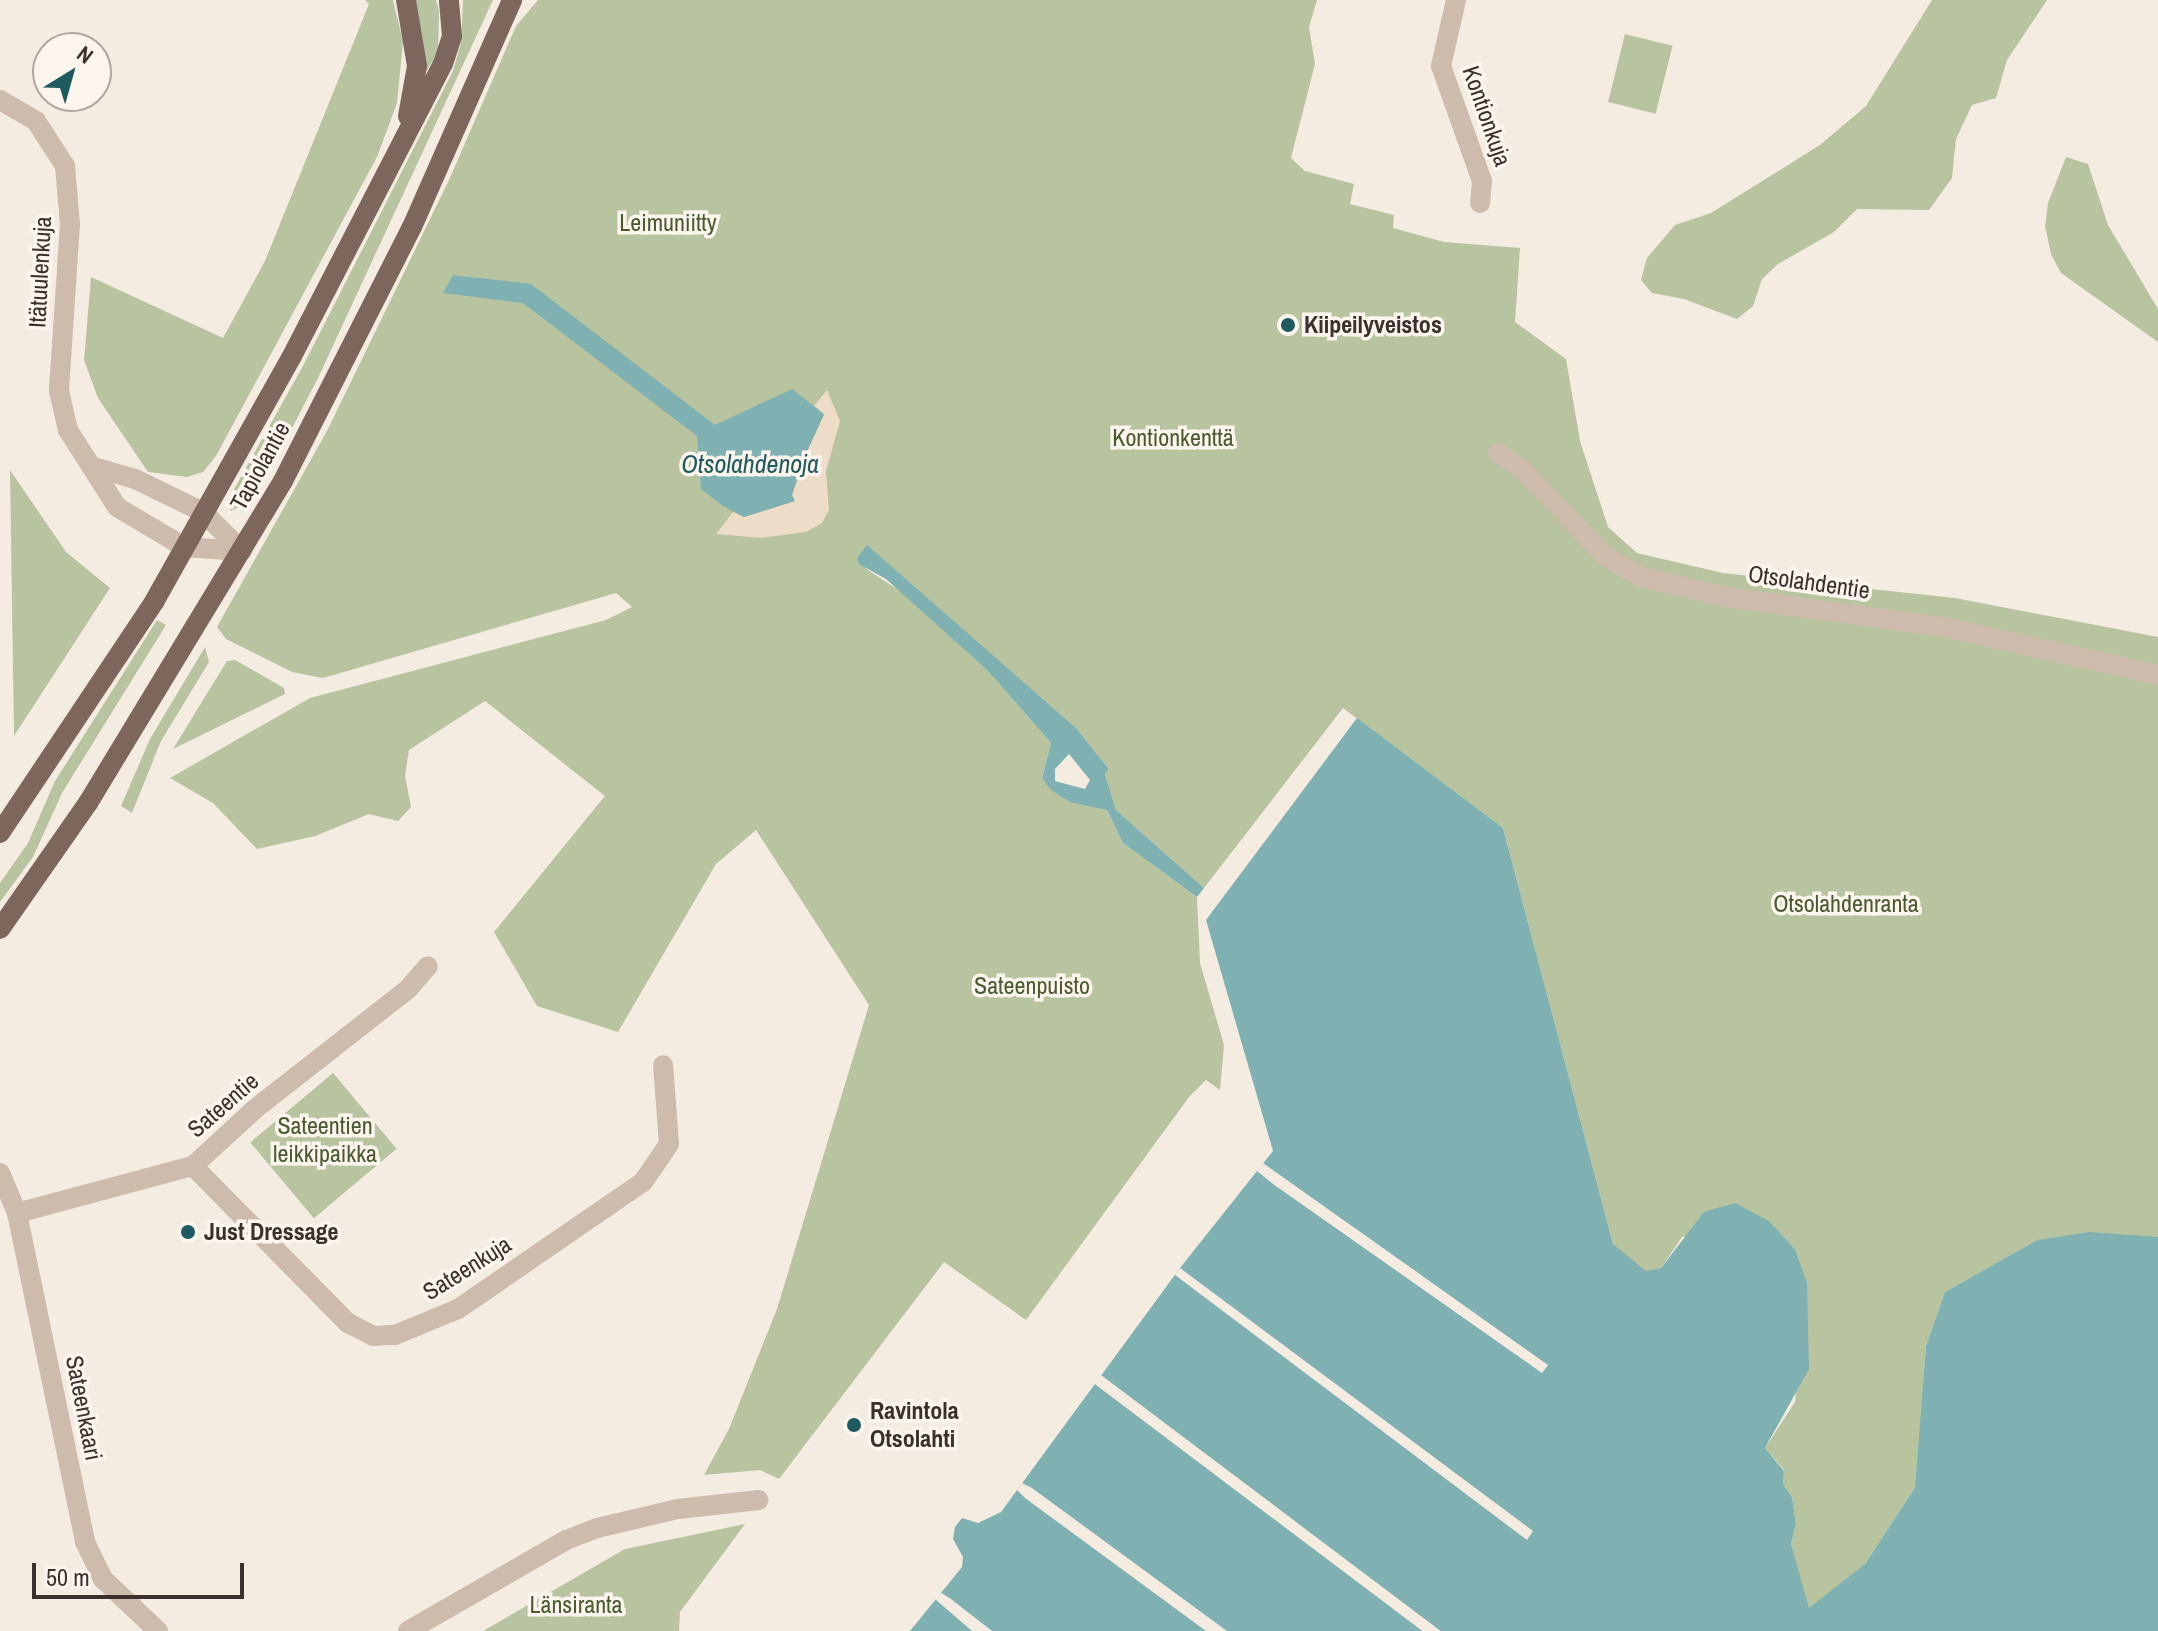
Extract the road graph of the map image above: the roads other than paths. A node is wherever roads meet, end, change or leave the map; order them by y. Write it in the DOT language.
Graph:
graph roads {
  1 [pos="406,0"];
  2 [pos="449,0"];
  3 [pos="512,0"];
  4 [pos="1456,0"];
  5 [pos="0,100"];
  6 [pos="405,132"];
  7 [pos="1480,203"];
  8 [pos="1498,453"];
  9 [pos="94,467"];
  10 [pos="203,512"];
  11 [pos="184,547"];
  12 [pos="242,551"];
  13 [pos="2158,675"];
  14 [pos="0,833"];
  15 [pos="0,929"];
  16 [pos="428,966"];
  17 [pos="663,1065"];
  18 [pos="193,1166"];
  19 [pos="0,1173"];
  20 [pos="17,1213"];
  21 [pos="758,1500"];
  22 [pos="158,1631"];
  23 [pos="408,1631"];
  1 -- 6 [label="main road"];
  2 -- 6 [label="main road, Tapiolantie"];
  3 -- 12 [label="main road, Tapiolantie"];
  4 -- 7 [label="street, Kontionkuja"];
  5 -- 9 [label="street, Itätuulenkuja"];
  6 -- 10 [label="main road, Tapiolantie"];
  8 -- 13 [label="street, Otsolahdentie"];
  9 -- 10 [label="street"];
  9 -- 11 [label="street, Itätuulenkuja"];
  10 -- 11 [label="main road, Tapiolantie"];
  10 -- 12 [label="street"];
  11 -- 12 [label="street, Itätuulenkuja"];
  11 -- 14 [label="main road, Tapiolantie"];
  12 -- 15 [label="main road, Tapiolantie"];
  16 -- 18 [label="street, Sateentie"];
  17 -- 18 [label="street, Sateenkuja"];
  18 -- 20 [label="street, Sateentie"];
  19 -- 20 [label="street, Sateenkaari"];
  20 -- 22 [label="street, Sateenkaari"];
  21 -- 23 [label="street"];
}
